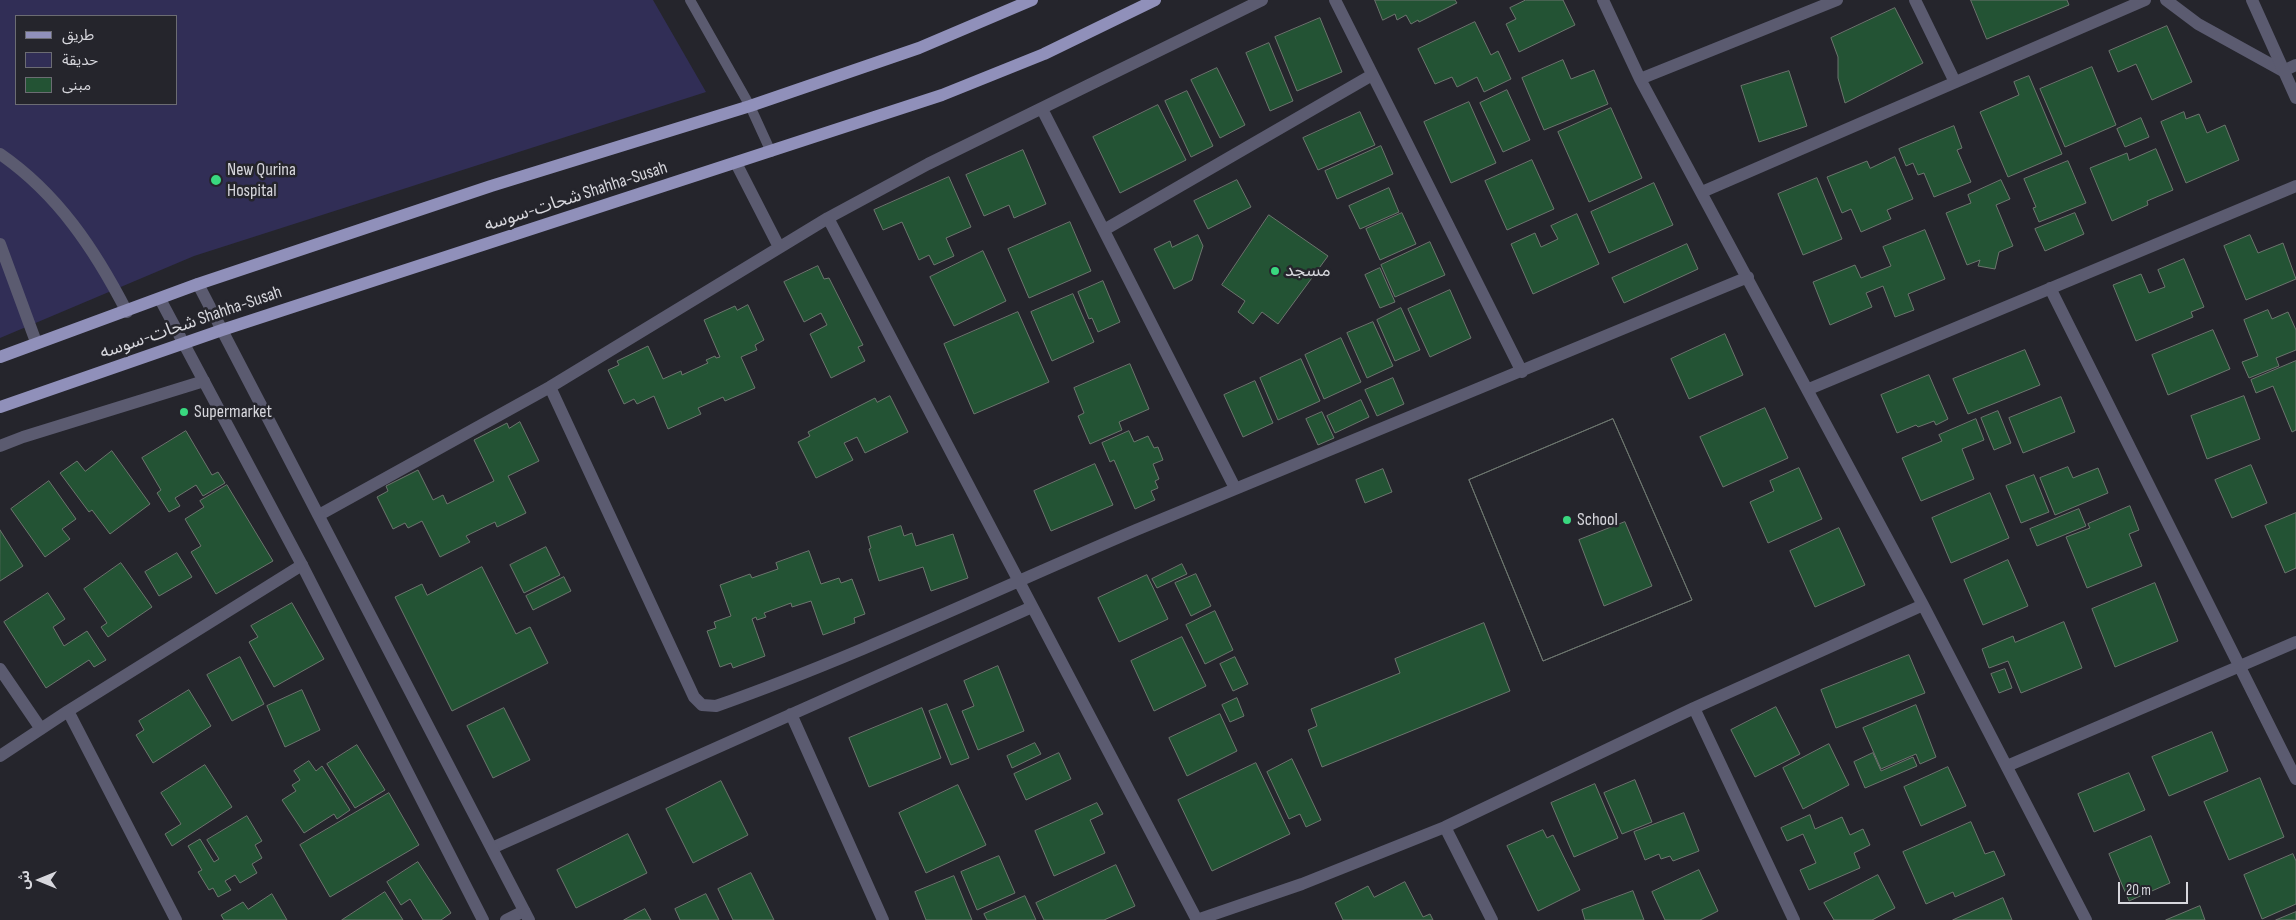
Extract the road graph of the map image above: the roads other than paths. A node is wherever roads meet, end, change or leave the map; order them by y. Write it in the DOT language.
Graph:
graph roads {
  1 [pos="690,0"];
  2 [pos="1032,0"];
  3 [pos="1155,0"];
  4 [pos="1262,0"];
  5 [pos="1335,0"];
  6 [pos="1603,0"];
  7 [pos="1837,0"];
  8 [pos="1915,0"];
  9 [pos="2145,0"];
  10 [pos="2166,0"];
  11 [pos="2252,0"];
  12 [pos="2296,65"];
  13 [pos="2283,71"];
  14 [pos="1372,75"];
  15 [pos="1640,79"];
  16 [pos="1955,82"];
  17 [pos="2296,98"];
  18 [pos="750,106"];
  19 [pos="1042,108"];
  20 [pos="771,152"];
  21 [pos="0,154"];
  22 [pos="736,163"];
  23 [pos="2296,186"];
  24 [pos="1702,192"];
  25 [pos="828,218"];
  26 [pos="1104,230"];
  27 [pos="0,244"];
  28 [pos="779,247"];
  29 [pos="1748,276"];
  30 [pos="198,284"];
  31 [pos="2050,288"];
  32 [pos="160,299"];
  33 [pos="127,312"];
  34 [pos="222,330"];
  35 [pos="36,342"];
  36 [pos="184,343"];
  37 [pos="0,356"];
  38 [pos="1522,372"];
  39 [pos="204,381"];
  40 [pos="550,386"];
  41 [pos="1809,390"];
  42 [pos="0,407"];
  43 [pos="0,446"];
  44 [pos="1235,488"];
  45 [pos="319,515"];
  46 [pos="302,565"];
  47 [pos="1019,580"];
  48 [pos="1923,605"];
  49 [pos="1032,606"];
  50 [pos="2296,642"];
  51 [pos="2238,667"];
  52 [pos="0,669"];
  53 [pos="1694,708"];
  54 [pos="68,711"];
  55 [pos="791,714"];
  56 [pos="41,729"];
  57 [pos="0,756"];
  58 [pos="2006,766"];
  59 [pos="2296,779"];
  60 [pos="1445,827"];
  61 [pos="492,848"];
  62 [pos="527,915"];
  63 [pos="176,920"];
  64 [pos="483,920"];
  65 [pos="506,920"];
  66 [pos="883,920"];
  67 [pos="1197,920"];
  68 [pos="1492,920"];
  69 [pos="1794,920"];
  70 [pos="2086,920"];
  1 -- 18 [label="lane"];
  2 -- 18 [label="main road, شحات-سوسه Shahha-Susah"];
  3 -- 20 [label="main road, شحات-سوسه Shahha-Susah"];
  4 -- 19 [label="street"];
  5 -- 14 [label="street"];
  6 -- 15 [label="street"];
  7 -- 15 [label="street"];
  8 -- 16 [label="street"];
  9 -- 16 [label="street"];
  10 -- 13 [label="street"];
  11 -- 13 [label="street"];
  12 -- 13 [label="street"];
  13 -- 17 [label="street"];
  14 -- 26 [label="street"];
  14 -- 38 [label="street"];
  15 -- 24 [label="street"];
  16 -- 24 [label="street"];
  18 -- 20 [label="lane"];
  18 -- 30 [label="main road, شحات-سوسه Shahha-Susah"];
  19 -- 25 [label="street"];
  19 -- 26 [label="street"];
  20 -- 22 [label="main road, شحات-سوسه Shahha-Susah"];
  21 -- 33 [label="street"];
  22 -- 28 [label="street"];
  22 -- 34 [label="main road, شحات-سوسه Shahha-Susah"];
  23 -- 31 [label="street"];
  24 -- 29 [label="street"];
  25 -- 28 [label="street"];
  25 -- 47 [label="street"];
  26 -- 44 [label="street"];
  27 -- 35 [label="street"];
  28 -- 40 [label="street"];
  29 -- 38 [label="street"];
  29 -- 41 [label="street"];
  30 -- 32 [label="main road, شحات-سوسه Shahha-Susah"];
  30 -- 34 [label="street"];
  31 -- 41 [label="street"];
  31 -- 51 [label="street"];
  32 -- 33 [label="main road, شحات-سوسه Shahha-Susah"];
  32 -- 36 [label="street"];
  33 -- 35 [label="main road, شحات-سوسه Shahha-Susah"];
  34 -- 36 [label="main road, شحات-سوسه Shahha-Susah"];
  34 -- 45 [label="street"];
  35 -- 37 [label="main road, شحات-سوسه Shahha-Susah"];
  36 -- 39 [label="street"];
  36 -- 42 [label="main road, شحات-سوسه Shahha-Susah"];
  38 -- 44 [label="street"];
  39 -- 43 [label="street"];
  39 -- 46 [label="street"];
  40 -- 45 [label="street"];
  40 -- 47 [label="street"];
  41 -- 48 [label="street"];
  44 -- 47 [label="street"];
  45 -- 61 [label="street"];
  46 -- 54 [label="street"];
  46 -- 64 [label="street"];
  47 -- 49 [label="street"];
  48 -- 53 [label="street"];
  48 -- 58 [label="street"];
  49 -- 55 [label="street"];
  49 -- 67 [label="street"];
  50 -- 51 [label="street"];
  51 -- 58 [label="street"];
  51 -- 59 [label="street"];
  52 -- 56 [label="street"];
  53 -- 60 [label="street"];
  53 -- 69 [label="street"];
  54 -- 56 [label="street"];
  54 -- 63 [label="street"];
  55 -- 61 [label="street"];
  55 -- 66 [label="street"];
  56 -- 57 [label="street"];
  58 -- 70 [label="street"];
  60 -- 67 [label="street"];
  60 -- 68 [label="street"];
  61 -- 62 [label="street"];
  62 -- 65 [label="street"];
}
